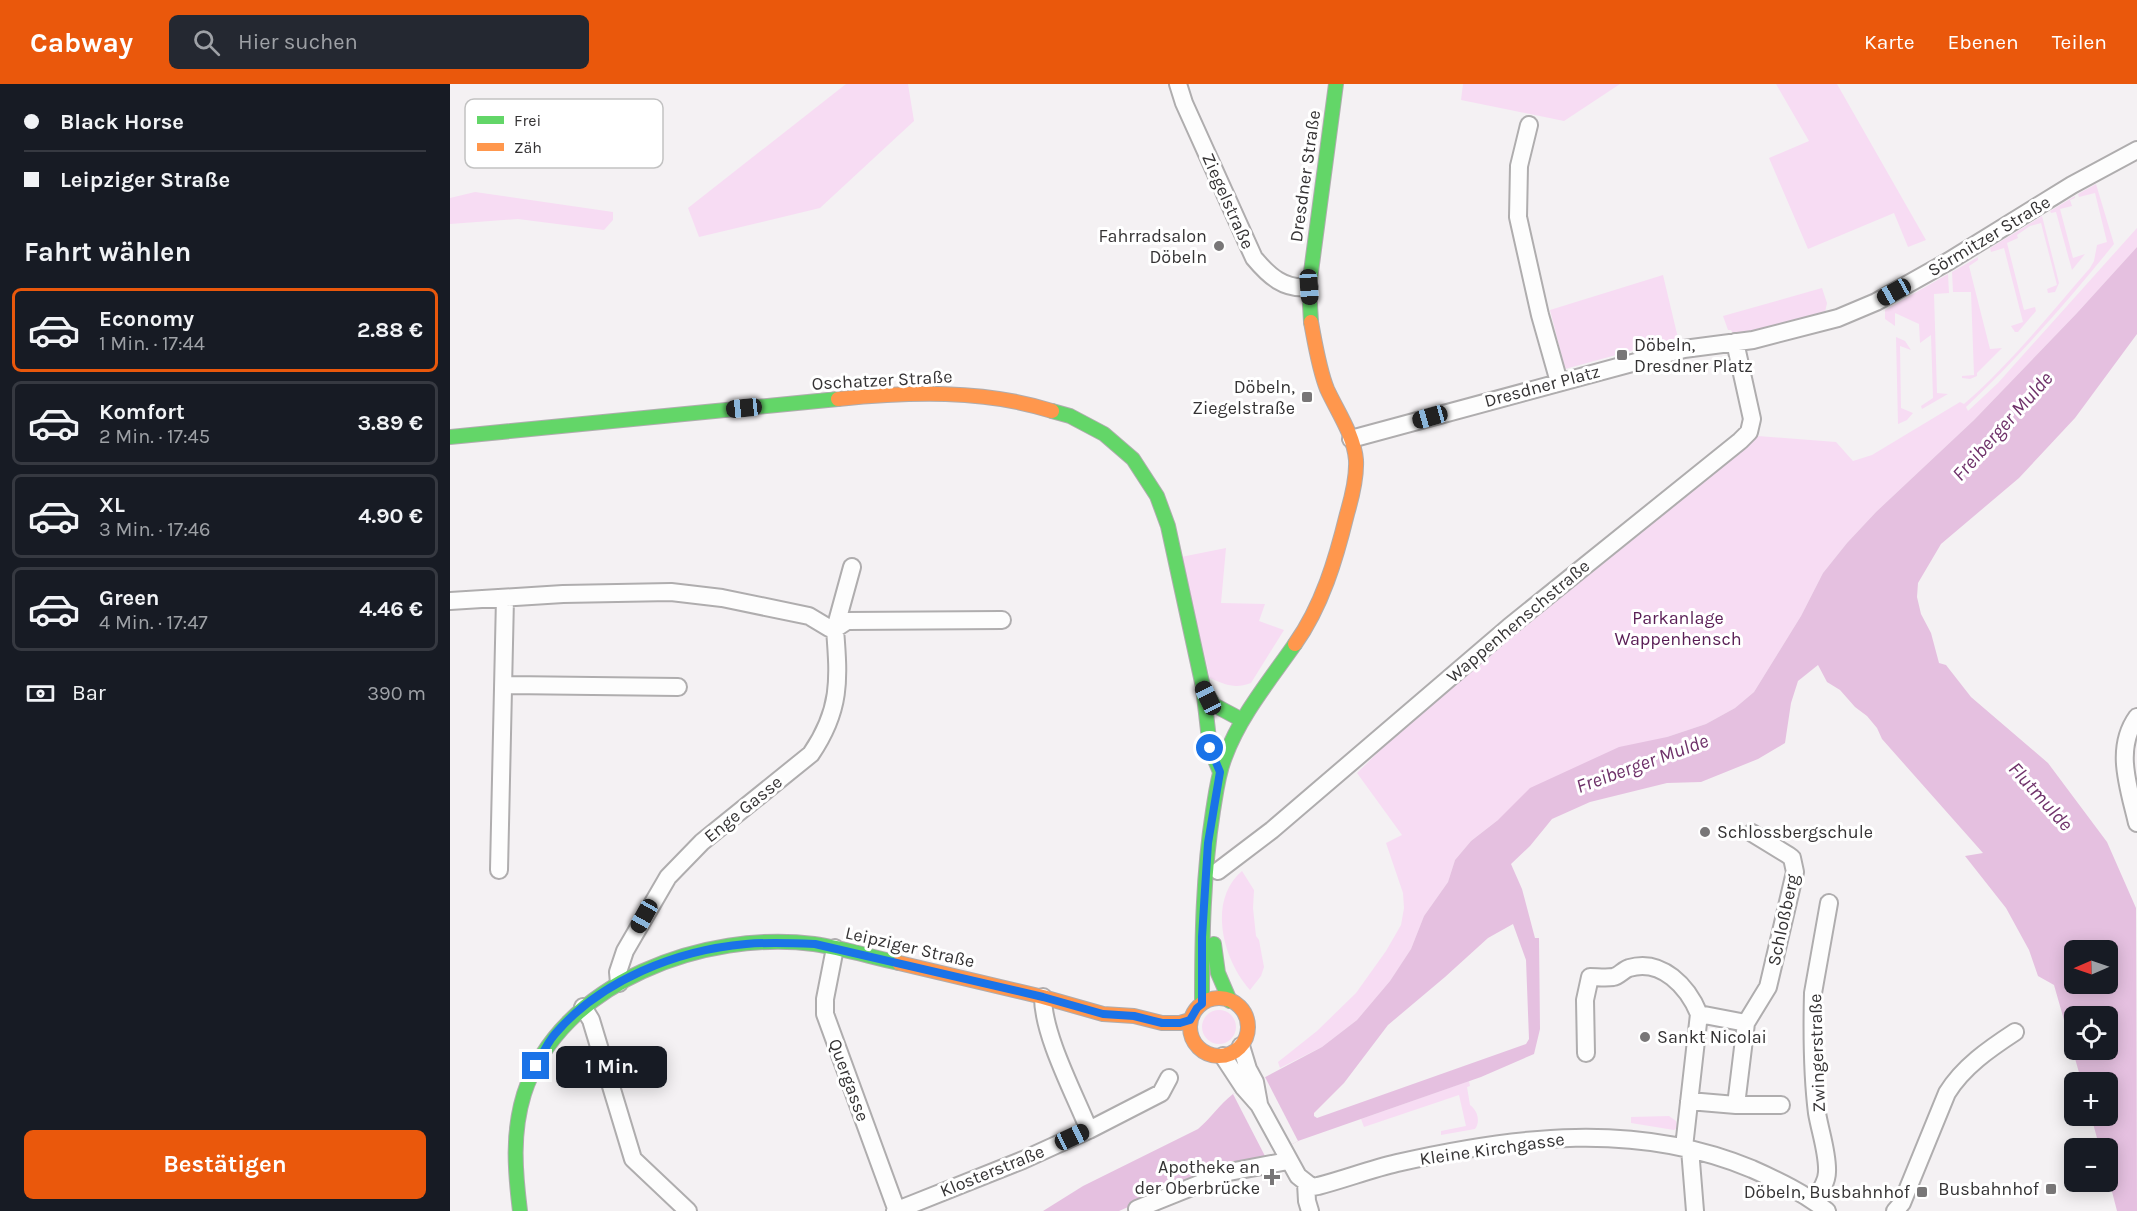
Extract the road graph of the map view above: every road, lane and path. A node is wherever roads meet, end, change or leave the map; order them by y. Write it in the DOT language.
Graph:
graph roads {
  1 [pos="1178,84"];
  2 [pos="1336,84"];
  3 [pos="1529,125"];
  4 [pos="2137,150"];
  5 [pos="1309,287"];
  6 [pos="1735,342"];
  7 [pos="1558,382"];
  8 [pos="450,437"];
  9 [pos="1350,439"];
  10 [pos="852,567"];
  11 [pos="505,597"];
  12 [pos="450,601"];
  13 [pos="1002,620"];
  14 [pos="835,629"];
  15 [pos="504,685"];
  16 [pos="678,687"];
  17 [pos="1203,687"];
  18 [pos="2137,717"];
  19 [pos="1242,720"];
  20 [pos="1220,772"];
  21 [pos="1213,812"];
  22 [pos="2137,823"];
  23 [pos="1752,833"];
  24 [pos="499,870"];
  25 [pos="1218,872"];
  26 [pos="1829,903"];
  27 [pos="835,948"];
  28 [pos="619,983"];
  29 [pos="1043,997"];
  30 [pos="1230,1001"];
  31 [pos="1202,1004"];
  32 [pos="583,1007"];
  33 [pos="1103,1014"];
  34 [pos="1699,1014"];
  35 [pos="1190,1020"];
  36 [pos="1746,1023"];
  37 [pos="2015,1032"];
  38 [pos="1150,1034"];
  39 [pos="1176,1041"];
  40 [pos="1195,1044"];
  41 [pos="1241,1046"];
  42 [pos="1586,1053"];
  43 [pos="1223,1056"];
  44 [pos="1169,1078"];
  45 [pos="1250,1085"];
  46 [pos="1689,1101"];
  47 [pos="1736,1105"];
  48 [pos="1781,1105"];
  49 [pos="1089,1130"];
  50 [pos="1687,1148"];
  51 [pos="1285,1155"];
  52 [pos="1770,1177"];
  53 [pos="1306,1183"];
  54 [pos="1821,1206"];
  55 [pos="1137,1209"];
  56 [pos="896,1210"];
  57 [pos="520,1211"];
  58 [pos="688,1211"];
  59 [pos="1310,1211"];
  60 [pos="1695,1211"];
  61 [pos="1895,1211"];
  1 -- 5 [label="street, Ziegelstraße"];
  2 -- 5 [label="main road, Dresdner Straße"];
  3 -- 7 [label="street"];
  4 -- 6 [label="street, Sörmitzer Straße"];
  5 -- 9 [label="main road, Dresdner Straße"];
  6 -- 7 [label="street, Dresdner Platz"];
  6 -- 25 [label="street, Wappenhenschstraße"];
  7 -- 9 [label="street, Dresdner Platz"];
  8 -- 17 [label="main road, Oschatzer Straße"];
  9 -- 19 [label="main road, Dresdner Straße"];
  10 -- 14 [label="street, Enge Gasse"];
  11 -- 12 [label="street"];
  11 -- 14 [label="street"];
  11 -- 15 [label="street"];
  13 -- 14 [label="street"];
  14 -- 28 [label="street, Enge Gasse"];
  15 -- 16 [label="street"];
  15 -- 24 [label="street"];
  17 -- 19 [label="main road, Oschatzer Straße"];
  17 -- 20 [label="main road, Oschatzer Straße"];
  18 -- 22 [label="street"];
  19 -- 20 [label="main road, Dresdner Straße"];
  20 -- 21 [label="main road, Dresdner Straße"];
  21 -- 25 [label="main road"];
  21 -- 31 [label="main road, Dresdner Straße"];
  23 -- 36 [label="street, Schloßberg"];
  25 -- 30 [label="main road"];
  26 -- 54 [label="street, Zwingerstraße"];
  27 -- 28 [label="main road, Leipziger Straße"];
  27 -- 29 [label="main road, Leipziger Straße"];
  27 -- 56 [label="street, Quergasse"];
  28 -- 32 [label="main road, Leipziger Straße"];
  29 -- 33 [label="main road, Leipziger Straße"];
  29 -- 49 [label="street"];
  30 -- 31 [label="main road"];
  30 -- 41 [label="main road"];
  31 -- 35 [label="main road"];
  32 -- 57 [label="main road, Leipziger Straße"];
  32 -- 58 [label="street"];
  33 -- 35 [label="main road, Leipziger Straße"];
  33 -- 38 [label="main road, Leipziger Straße"];
  34 -- 36 [label="street"];
  34 -- 42 [label="street"];
  34 -- 46 [label="street"];
  35 -- 40 [label="main road"];
  36 -- 47 [label="street"];
  37 -- 61 [label="street"];
  39 -- 40 [label="main road"];
  40 -- 43 [label="main road"];
  41 -- 43 [label="main road"];
  41 -- 45 [label="street"];
  43 -- 45 [label="street"];
  44 -- 49 [label="street, Klosterstraße"];
  45 -- 51 [label="street"];
  46 -- 47 [label="street"];
  46 -- 50 [label="street"];
  47 -- 48 [label="street"];
  49 -- 56 [label="street, Klosterstraße"];
  50 -- 52 [label="street, Kleine Kirchgasse"];
  50 -- 53 [label="street, Kleine Kirchgasse"];
  50 -- 60 [label="street"];
  51 -- 53 [label="street"];
  51 -- 55 [label="street"];
  52 -- 54 [label="street, Zwingerstraße"];
  53 -- 59 [label="street"];
}
